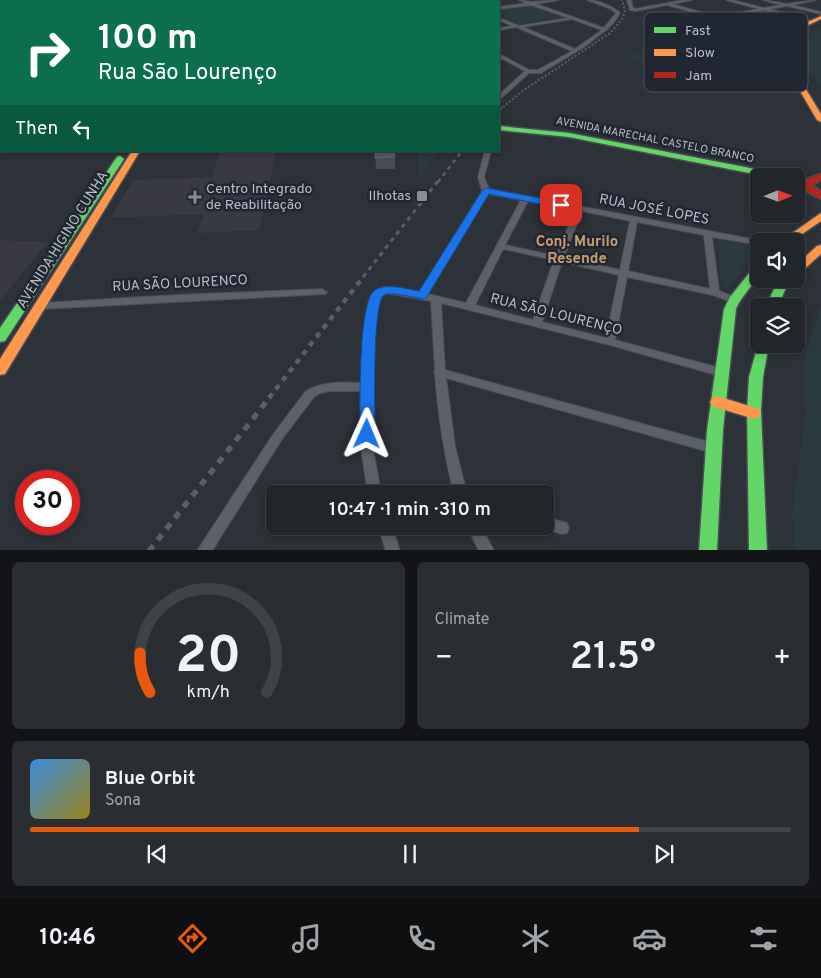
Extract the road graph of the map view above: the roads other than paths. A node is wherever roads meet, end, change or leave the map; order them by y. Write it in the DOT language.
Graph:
graph roads {
  1 [pos="521,0"];
  2 [pos="556,0"];
  3 [pos="589,0"];
  4 [pos="629,0"];
  5 [pos="690,0"];
  6 [pos="728,0"];
  7 [pos="765,0"];
  8 [pos="814,0"];
  9 [pos="530,3"];
  10 [pos="666,4"];
  11 [pos="790,6"];
  12 [pos="500,8"];
  13 [pos="767,10"];
  14 [pos="696,12"];
  15 [pos="755,12"];
  16 [pos="777,12"];
  17 [pos="821,13"];
  18 [pos="572,18"];
  19 [pos="500,19"];
  20 [pos="818,20"];
  21 [pos="518,26"];
  22 [pos="808,28"];
  23 [pos="500,29"];
  24 [pos="604,30"];
  25 [pos="574,50"];
  26 [pos="500,56"];
  27 [pos="505,58"];
  28 [pos="500,59"];
  29 [pos="526,70"];
  30 [pos="808,83"];
  31 [pos="810,86"];
  32 [pos="803,92"];
  33 [pos="500,95"];
  34 [pos="821,103"];
  35 [pos="821,120"];
  36 [pos="500,128"];
  37 [pos="500,134"];
  38 [pos="488,152"];
  39 [pos="127,154"];
  40 [pos="750,171"];
  41 [pos="750,179"];
  42 [pos="815,179"];
  43 [pos="486,191"];
  44 [pos="805,192"];
  45 [pos="819,196"];
  46 [pos="525,199"];
  47 [pos="579,209"];
  48 [pos="821,216"];
  49 [pos="634,220"];
  50 [pos="708,233"];
  51 [pos="797,233"];
  52 [pos="750,241"];
  53 [pos="500,246"];
  54 [pos="821,248"];
  55 [pos="558,259"];
  56 [pos="805,263"];
  57 [pos="623,274"];
  58 [pos="750,280"];
  59 [pos="322,292"];
  60 [pos="715,293"];
  61 [pos="422,296"];
  62 [pos="436,300"];
  63 [pos="734,300"];
  64 [pos="40,306"];
  65 [pos="470,307"];
  66 [pos="536,324"];
  67 [pos="0,338"];
  68 [pos="610,342"];
  69 [pos="760,353"];
  70 [pos="0,370"];
  71 [pos="439,372"];
  72 [pos="720,372"];
  73 [pos="367,387"];
  74 [pos="310,394"];
  75 [pos="717,402"];
  76 [pos="754,413"];
  77 [pos="712,448"];
  78 [pos="374,485"];
  79 [pos="459,485"];
  80 [pos="554,526"];
  81 [pos="562,528"];
  82 [pos="388,535"];
  83 [pos="479,535"];
  84 [pos="204,550"];
  85 [pos="393,550"];
  86 [pos="487,550"];
  87 [pos="708,550"];
  88 [pos="758,550"];
  1 -- 9 [label="street"];
  2 -- 9 [label="street"];
  3 -- 24 [label="street"];
  4 -- 10 [label="street"];
  5 -- 10 [label="street"];
  6 -- 13 [label="street"];
  7 -- 11 [label="street"];
  8 -- 11 [label="street"];
  9 -- 12 [label="street"];
  9 -- 18 [label="street"];
  10 -- 14 [label="street"];
  11 -- 13 [label="street"];
  11 -- 17 [label="street"];
  13 -- 15 [label="street"];
  13 -- 16 [label="street"];
  18 -- 21 [label="street"];
  18 -- 24 [label="street"];
  19 -- 21 [label="street"];
  20 -- 22 [label="main road"];
  21 -- 23 [label="street"];
  21 -- 25 [label="street"];
  24 -- 25 [label="street"];
  25 -- 29 [label="street"];
  26 -- 27 [label="street"];
  27 -- 28 [label="street"];
  27 -- 29 [label="street"];
  29 -- 33 [label="street"];
  30 -- 31 [label="main road"];
  31 -- 34 [label="main road"];
  32 -- 35 [label="main road"];
  36 -- 40 [label="main road, AVENIDA MARECHAL CASTELO BRANCO"];
  37 -- 41 [label="main road, AVENIDA MARECHAL CASTELO BRANCO"];
  38 -- 43 [label="street"];
  39 -- 64 [label="main road, AVENIDA HIGINO CUNHA"];
  39 -- 67 [label="main road, AVENIDA HIGINO CUNHA"];
  42 -- 45 [label="main road"];
  43 -- 46 [label="street, RUA JOSÉ LOPES"];
  43 -- 61 [label="street"];
  44 -- 45 [label="main road"];
  46 -- 47 [label="street, RUA JOSÉ LOPES"];
  46 -- 53 [label="street"];
  47 -- 49 [label="street, RUA JOSÉ LOPES"];
  47 -- 55 [label="street"];
  48 -- 51 [label="main road"];
  49 -- 50 [label="street, RUA JOSÉ LOPES"];
  49 -- 57 [label="street"];
  50 -- 52 [label="street, RUA JOSÉ LOPES"];
  50 -- 60 [label="street"];
  53 -- 55 [label="street"];
  53 -- 65 [label="street"];
  54 -- 56 [label="main road"];
  55 -- 57 [label="street"];
  55 -- 66 [label="street"];
  57 -- 60 [label="street"];
  57 -- 68 [label="street"];
  58 -- 63 [label="main road"];
  59 -- 64 [label="street, RUA SÃO LOURENCO"];
  60 -- 63 [label="street"];
  61 -- 62 [label="street, RUA SÃO LOURENÇO"];
  61 -- 73 [label="street, RUA SÃO LOURENÇO"];
  62 -- 65 [label="street, RUA SÃO LOURENÇO"];
  62 -- 71 [label="street"];
  63 -- 72 [label="main road"];
  64 -- 70 [label="main road, AVENIDA HIGINO CUNHA"];
  65 -- 66 [label="street, RUA SÃO LOURENÇO"];
  66 -- 68 [label="street, RUA SÃO LOURENÇO"];
  68 -- 72 [label="street, RUA SÃO LOURENÇO"];
  69 -- 76 [label="main road"];
  71 -- 77 [label="street"];
  71 -- 79 [label="street"];
  72 -- 75 [label="main road"];
  73 -- 74 [label="street"];
  73 -- 78 [label="street"];
  74 -- 84 [label="street"];
  75 -- 76 [label="main road"];
  75 -- 77 [label="main road"];
  76 -- 88 [label="main road"];
  77 -- 87 [label="main road"];
  80 -- 81 [label="street"];
  82 -- 85 [label="street"];
  83 -- 86 [label="street"];
}
